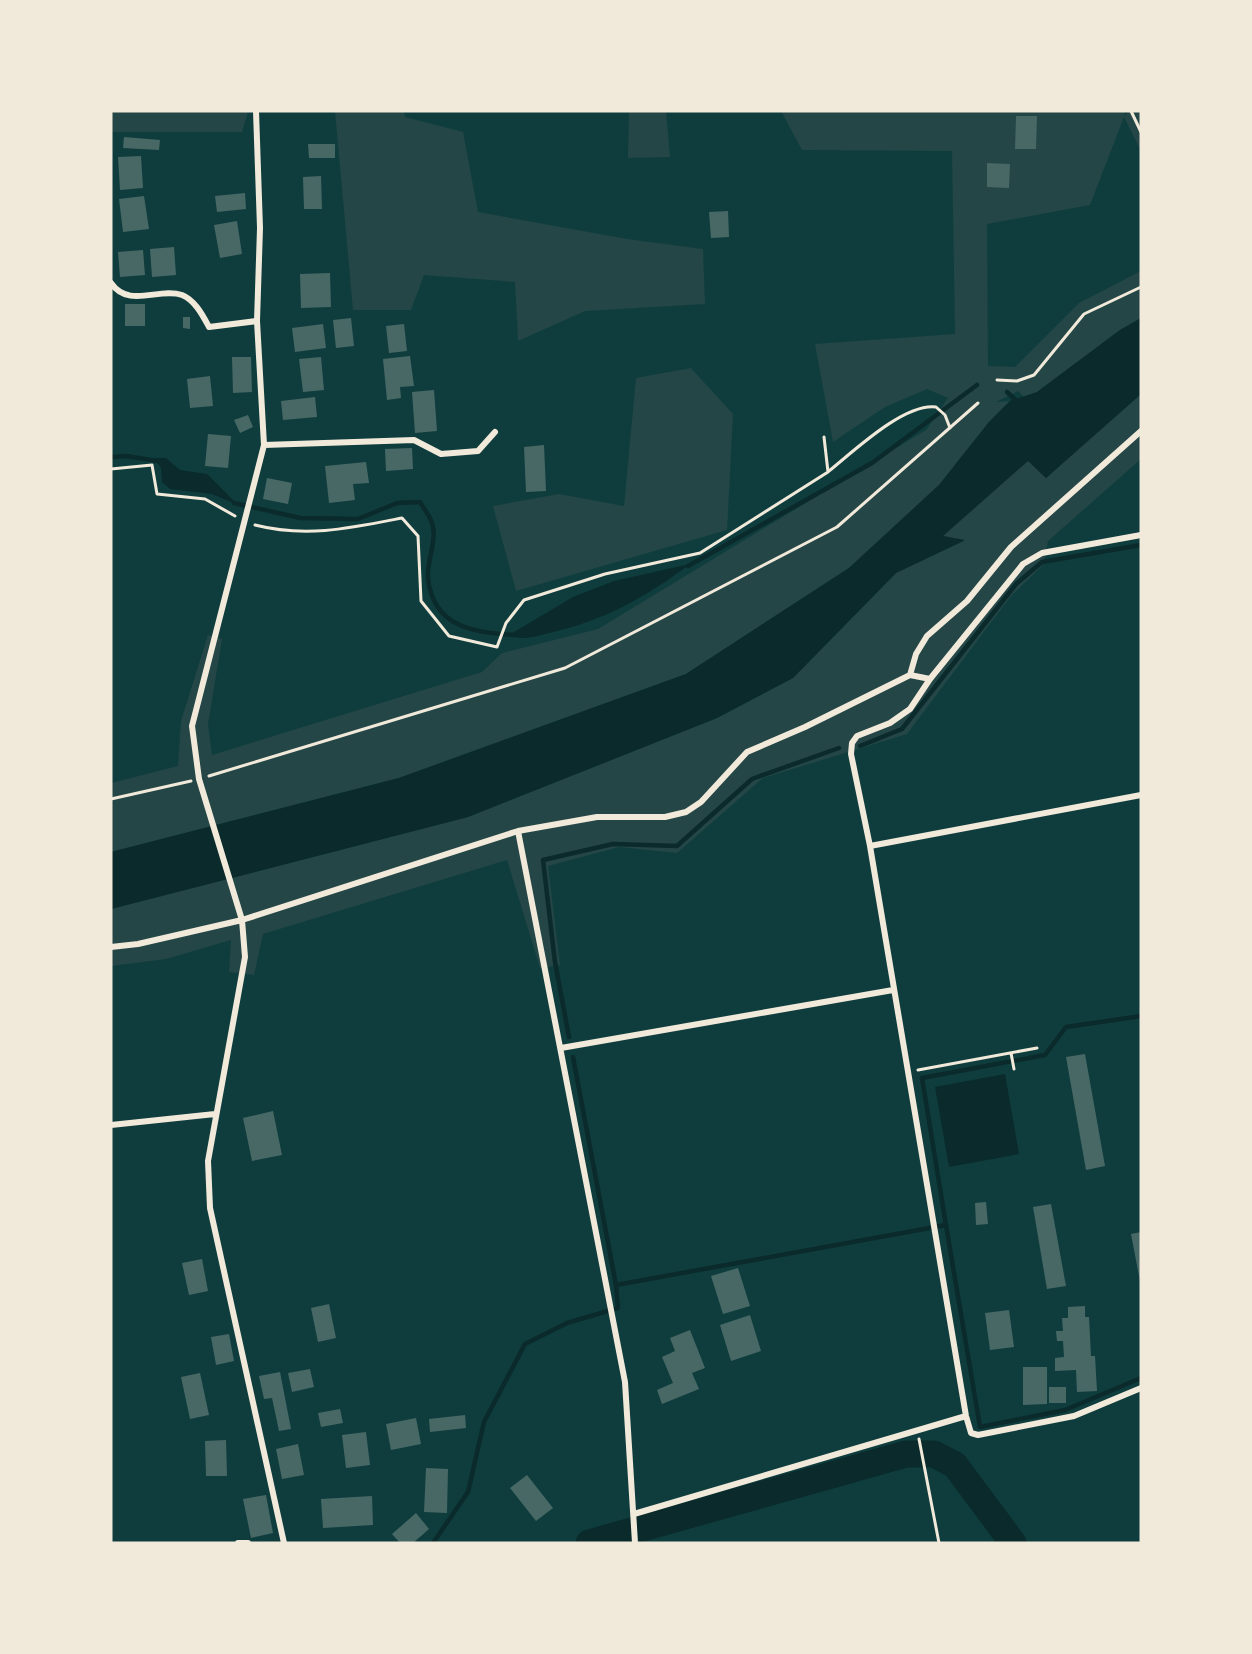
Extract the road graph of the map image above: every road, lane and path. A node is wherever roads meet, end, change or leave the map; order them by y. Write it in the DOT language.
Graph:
graph roads {
  1 [pos="256,111"];
  2 [pos="1131,111"];
  3 [pos="1141,132"];
  4 [pos="111,283"];
  5 [pos="1141,286"];
  6 [pos="257,321"];
  7 [pos="997,380"];
  8 [pos="978,403"];
  9 [pos="950,428"];
  10 [pos="1141,431"];
  11 [pos="495,432"];
  12 [pos="824,437"];
  13 [pos="264,445"];
  14 [pos="111,469"];
  15 [pos="828,472"];
  16 [pos="246,522"];
  17 [pos="1141,536"];
  18 [pos="910,675"];
  19 [pos="930,680"];
  20 [pos="199,779"];
  21 [pos="1141,795"];
  22 [pos="111,799"];
  23 [pos="518,831"];
  24 [pos="870,846"];
  25 [pos="242,920"];
  26 [pos="111,947"];
  27 [pos="893,990"];
  28 [pos="561,1048"];
  29 [pos="1037,1048"];
  30 [pos="1011,1053"];
  31 [pos="1014,1069"];
  32 [pos="907,1072"];
  33 [pos="215,1114"];
  34 [pos="111,1125"];
  35 [pos="1141,1389"];
  36 [pos="966,1416"];
  37 [pos="921,1446"];
  38 [pos="634,1514"];
  39 [pos="238,1543"];
  40 [pos="248,1543"];
  41 [pos="284,1543"];
  42 [pos="635,1543"];
  43 [pos="939,1543"];
  1 -- 6 [label="street"];
  2 -- 3 [label="path"];
  4 -- 6 [label="street"];
  5 -- 7 [label="path"];
  6 -- 13 [label="street"];
  8 -- 9 [label="path"];
  9 -- 15 [label="path"];
  9 -- 20 [label="path"];
  10 -- 18 [label="street"];
  11 -- 13 [label="street"];
  12 -- 15 [label="path"];
  13 -- 16 [label="street"];
  14 -- 16 [label="path"];
  15 -- 16 [label="path"];
  16 -- 20 [label="street"];
  17 -- 19 [label="street"];
  18 -- 19 [label="street"];
  18 -- 23 [label="street"];
  19 -- 24 [label="street"];
  20 -- 22 [label="path"];
  20 -- 25 [label="street"];
  21 -- 24 [label="street"];
  23 -- 25 [label="street"];
  23 -- 28 [label="street"];
  24 -- 27 [label="street"];
  25 -- 26 [label="street"];
  25 -- 33 [label="street"];
  27 -- 28 [label="street"];
  27 -- 32 [label="street"];
  28 -- 38 [label="street"];
  29 -- 30 [label="path"];
  30 -- 31 [label="path"];
  30 -- 32 [label="path"];
  32 -- 36 [label="street"];
  33 -- 34 [label="street"];
  33 -- 41 [label="street"];
  35 -- 36 [label="street"];
  36 -- 38 [label="street"];
  37 -- 43 [label="path"];
  38 -- 42 [label="street"];
  39 -- 40 [label="street"];
}
